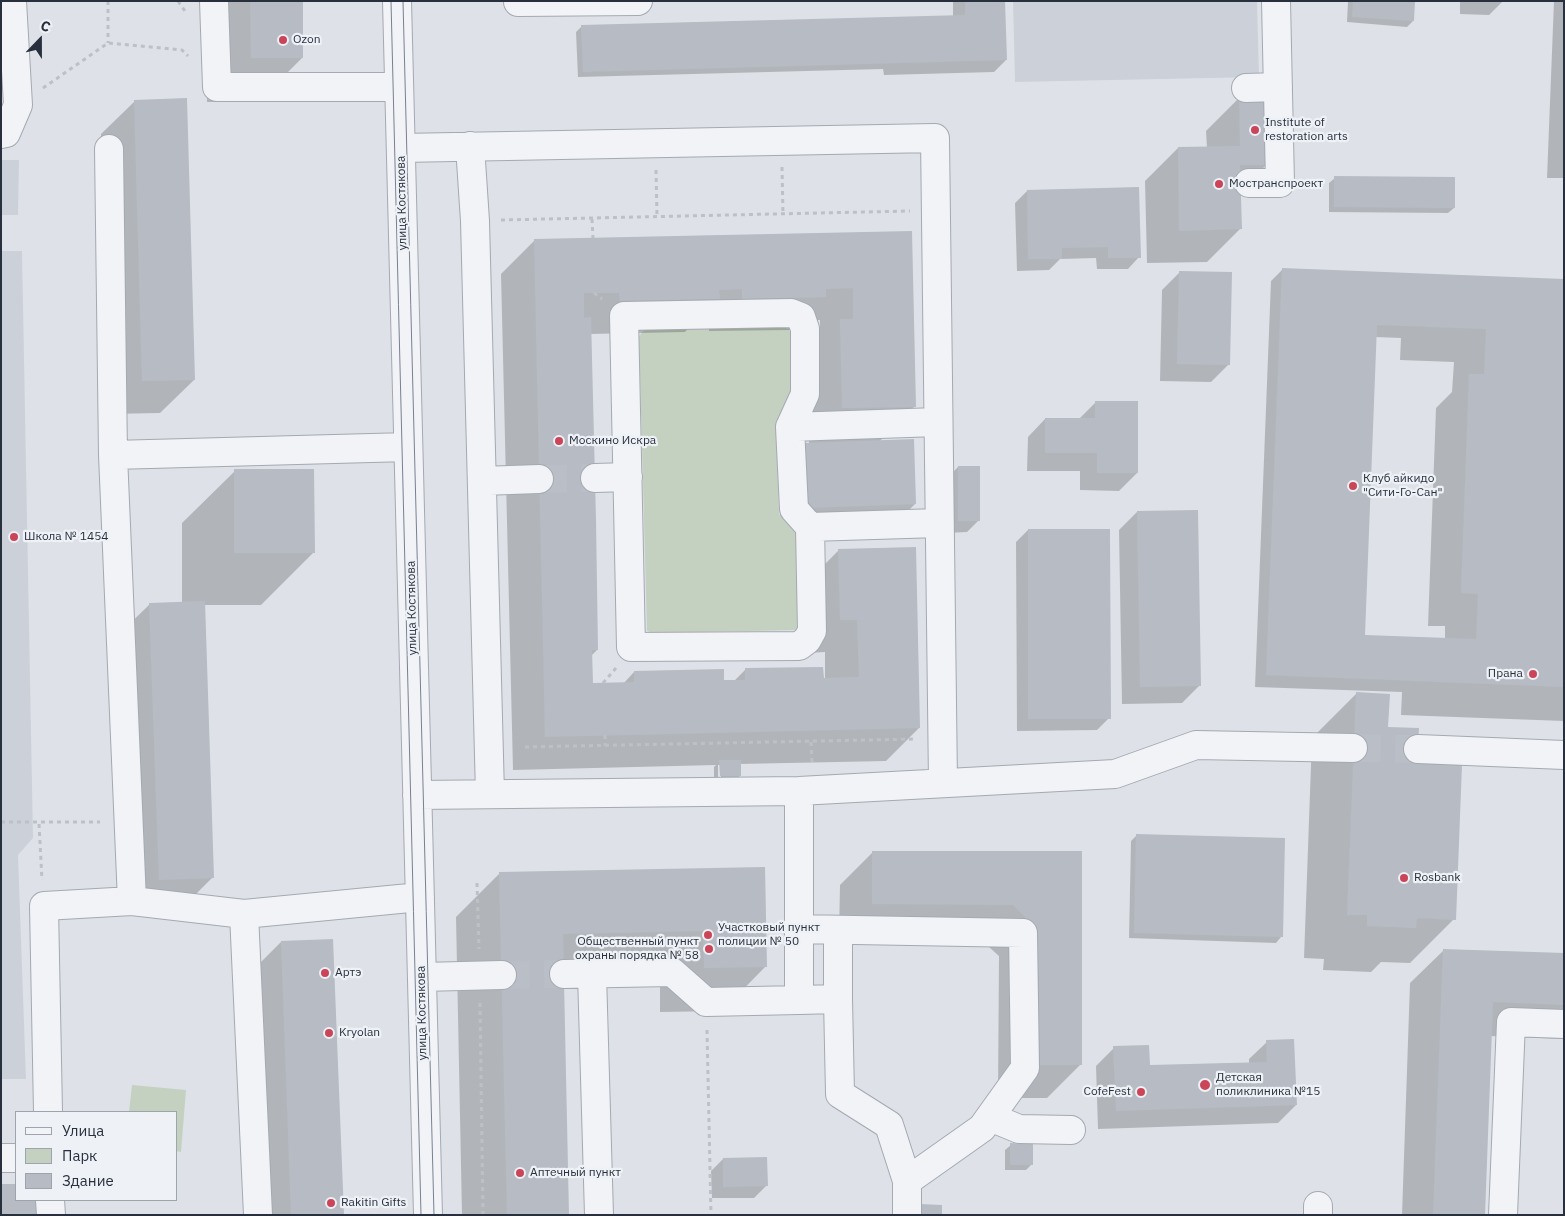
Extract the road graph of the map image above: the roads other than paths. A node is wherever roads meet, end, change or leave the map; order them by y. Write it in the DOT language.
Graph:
graph roads {
  1 [pos="12,1"];
  2 [pos="214,1"];
  3 [pos="397,1"];
  4 [pos="638,1"];
  5 [pos="1276,1"];
  6 [pos="518,2"];
  7 [pos="582,2"];
  8 [pos="399,87"];
  9 [pos="1278,87"];
  10 [pos="1246,88"];
  11 [pos="1,134"];
  12 [pos="470,146"];
  13 [pos="401,148"];
  14 [pos="108,149"];
  15 [pos="1249,183"];
  16 [pos="938,422"];
  17 [pos="790,427"];
  18 [pos="408,447"];
  19 [pos="114,455"];
  20 [pos="628,477"];
  21 [pos="595,478"];
  22 [pos="539,479"];
  23 [pos="482,481"];
  24 [pos="940,523"];
  25 [pos="810,527"];
  26 [pos="1354,748"];
  27 [pos="1418,749"];
  28 [pos="1564,755"];
  29 [pos="943,783"];
  30 [pos="799,791"];
  31 [pos="490,794"];
  32 [pos="417,795"];
  33 [pos="420,897"];
  34 [pos="132,901"];
  35 [pos="244,914"];
  36 [pos="798,929"];
  37 [pos="838,930"];
  38 [pos="564,974"];
  39 [pos="592,974"];
  40 [pos="490,975"];
  41 [pos="422,976"];
  42 [pos="838,999"];
  43 [pos="799,1000"];
  44 [pos="1564,1024"];
  45 [pos="48,1111"];
  46 [pos="990,1117"];
  47 [pos="1071,1130"];
  48 [pos="1,1158"];
  49 [pos="15,1158"];
  50 [pos="907,1181"];
  51 [pos="50,1201"];
  52 [pos="51,1215"];
  53 [pos="258,1215"];
  54 [pos="428,1215"];
  55 [pos="599,1215"];
  56 [pos="907,1215"];
  57 [pos="1504,1215"];
  1 -- 11 [label="street"];
  2 -- 8 [label="street"];
  3 -- 8 [label="street, улица Костякова"];
  4 -- 7 [label="street"];
  5 -- 9 [label="street"];
  6 -- 7 [label="street"];
  8 -- 13 [label="street, улица Костякова"];
  9 -- 10 [label="street"];
  9 -- 15 [label="street"];
  12 -- 13 [label="street"];
  12 -- 16 [label="street"];
  12 -- 23 [label="street"];
  13 -- 18 [label="street, улица Костякова"];
  14 -- 19 [label="street"];
  16 -- 17 [label="street"];
  16 -- 24 [label="street"];
  17 -- 20 [label="street"];
  17 -- 25 [label="street"];
  18 -- 19 [label="street"];
  18 -- 32 [label="street, улица Костякова"];
  19 -- 34 [label="street"];
  20 -- 21 [label="street"];
  20 -- 25 [label="street"];
  22 -- 23 [label="street"];
  23 -- 31 [label="street"];
  24 -- 25 [label="street"];
  24 -- 29 [label="street"];
  26 -- 29 [label="street"];
  27 -- 28 [label="street"];
  29 -- 30 [label="street"];
  30 -- 31 [label="street"];
  30 -- 36 [label="street"];
  31 -- 32 [label="street"];
  32 -- 33 [label="street, улица Костякова"];
  33 -- 35 [label="street"];
  33 -- 41 [label="street, улица Костякова"];
  34 -- 35 [label="street"];
  34 -- 45 [label="street"];
  35 -- 53 [label="street"];
  36 -- 37 [label="street"];
  36 -- 43 [label="street"];
  37 -- 42 [label="street"];
  37 -- 46 [label="street"];
  38 -- 39 [label="street"];
  39 -- 43 [label="street"];
  39 -- 55 [label="street"];
  40 -- 41 [label="street"];
  41 -- 54 [label="street, улица Костякова"];
  42 -- 43 [label="street"];
  42 -- 50 [label="street"];
  44 -- 57 [label="street"];
  46 -- 47 [label="street"];
  46 -- 50 [label="street"];
  48 -- 49 [label="street"];
  50 -- 56 [label="street"];
  51 -- 52 [label="street"];
}
